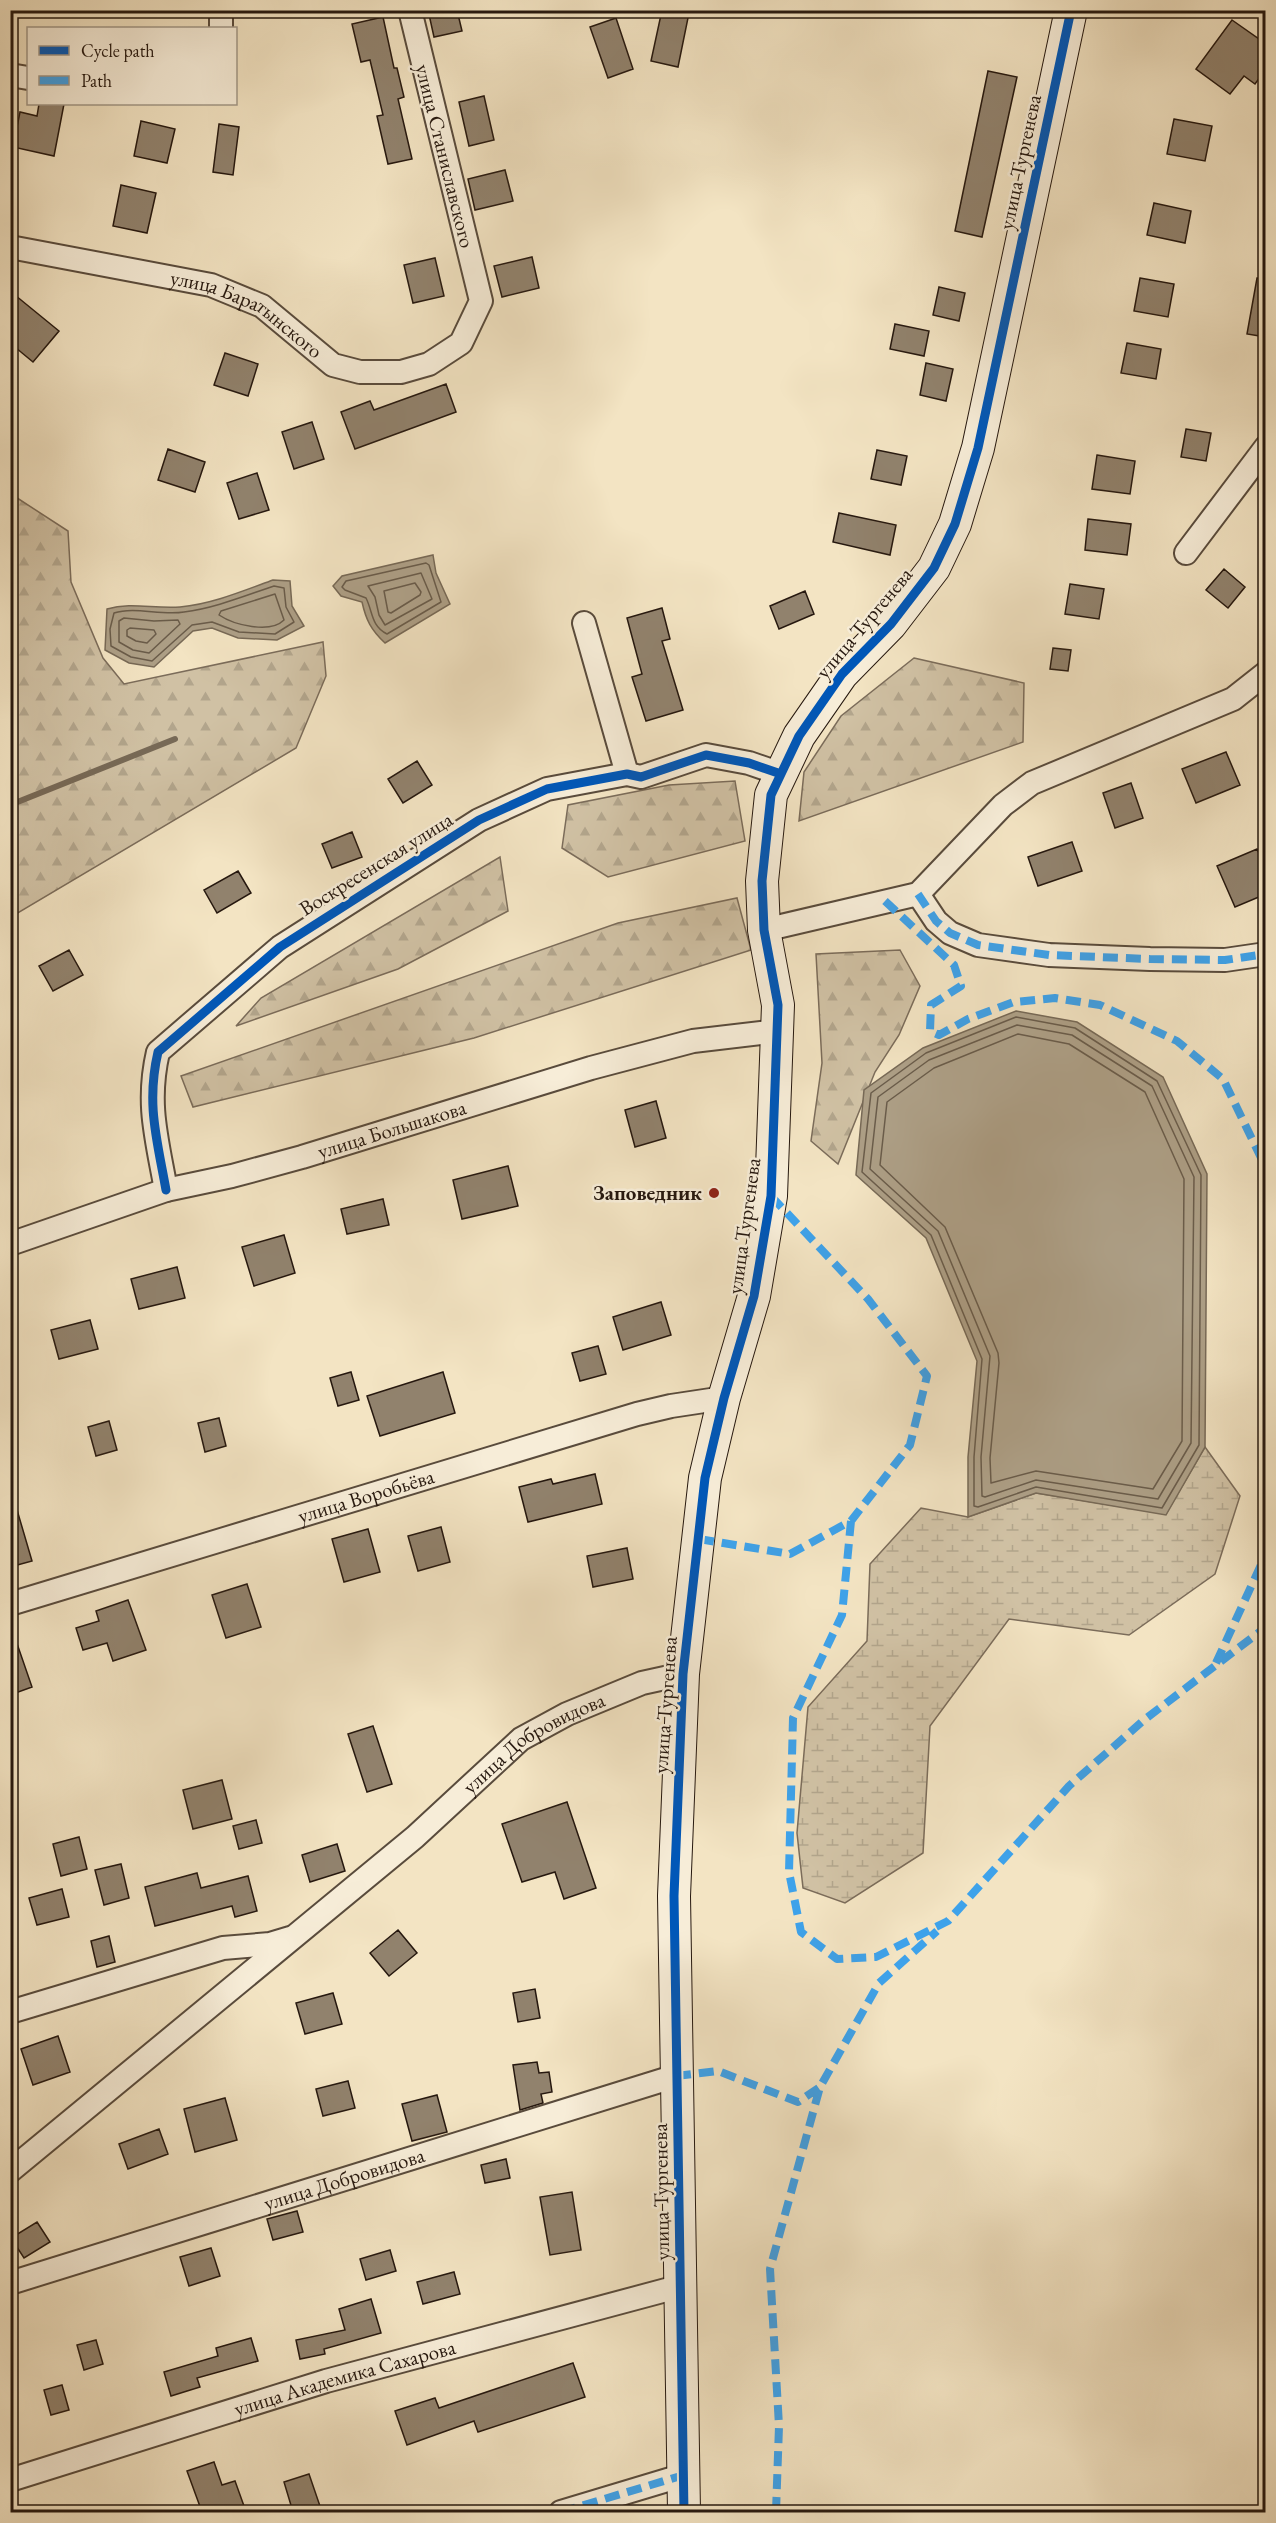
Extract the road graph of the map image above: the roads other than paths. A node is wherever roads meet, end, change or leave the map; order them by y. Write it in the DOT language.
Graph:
graph roads {
  1 [pos="221,10"];
  2 [pos="410,10"];
  3 [pos="1071,10"];
  4 [pos="221,27"];
  5 [pos="10,75"];
  6 [pos="27,78"];
  7 [pos="10,247"];
  8 [pos="481,302"];
  9 [pos="1266,447"];
  10 [pos="1186,553"];
  11 [pos="584,623"];
  12 [pos="1266,673"];
  13 [pos="627,774"];
  14 [pos="781,774"];
  15 [pos="918,894"];
  16 [pos="764,930"];
  17 [pos="1266,954"];
  18 [pos="778,1031"];
  19 [pos="166,1190"];
  20 [pos="10,1244"];
  21 [pos="724,1398"];
  22 [pos="10,1604"];
  23 [pos="683,1674"];
  24 [pos="293,1937"];
  25 [pos="10,2012"];
  26 [pos="676,2076"];
  27 [pos="10,2171"];
  28 [pos="10,2283"];
  29 [pos="681,2286"];
  30 [pos="684,2475"];
  31 [pos="10,2480"];
  32 [pos="561,2512"];
  33 [pos="684,2512"];
  1 -- 4 [label="street"];
  2 -- 8 [label="street, улица Станиславского"];
  3 -- 14 [label="street, улица Тургенева"];
  5 -- 6 [label="street"];
  7 -- 8 [label="street, улица Баратынского"];
  9 -- 10 [label="street"];
  11 -- 13 [label="street"];
  12 -- 15 [label="street"];
  13 -- 14 [label="street, Воскресенская улица"];
  13 -- 19 [label="street, Воскресенская улица"];
  14 -- 16 [label="street, улица Тургенева"];
  15 -- 16 [label="street"];
  15 -- 17 [label="street"];
  16 -- 18 [label="street, улица Тургенева"];
  18 -- 19 [label="street, улица Большакова"];
  18 -- 21 [label="street, улица Тургенева"];
  19 -- 20 [label="street, улица Большакова"];
  21 -- 22 [label="street, улица Воробьёва"];
  21 -- 23 [label="street, улица Тургенева"];
  23 -- 24 [label="street, улица Добровидова"];
  23 -- 26 [label="street, улица Тургенева"];
  24 -- 25 [label="street, улица Добровидова"];
  24 -- 27 [label="street, улица Добровидова"];
  26 -- 28 [label="street, улица Добровидова"];
  26 -- 29 [label="street, улица Тургенева"];
  29 -- 30 [label="street, улица Тургенева"];
  29 -- 31 [label="street, улица Академика Сахарова"];
  30 -- 32 [label="street"];
  30 -- 33 [label="street, улица Тургенева"];
}
